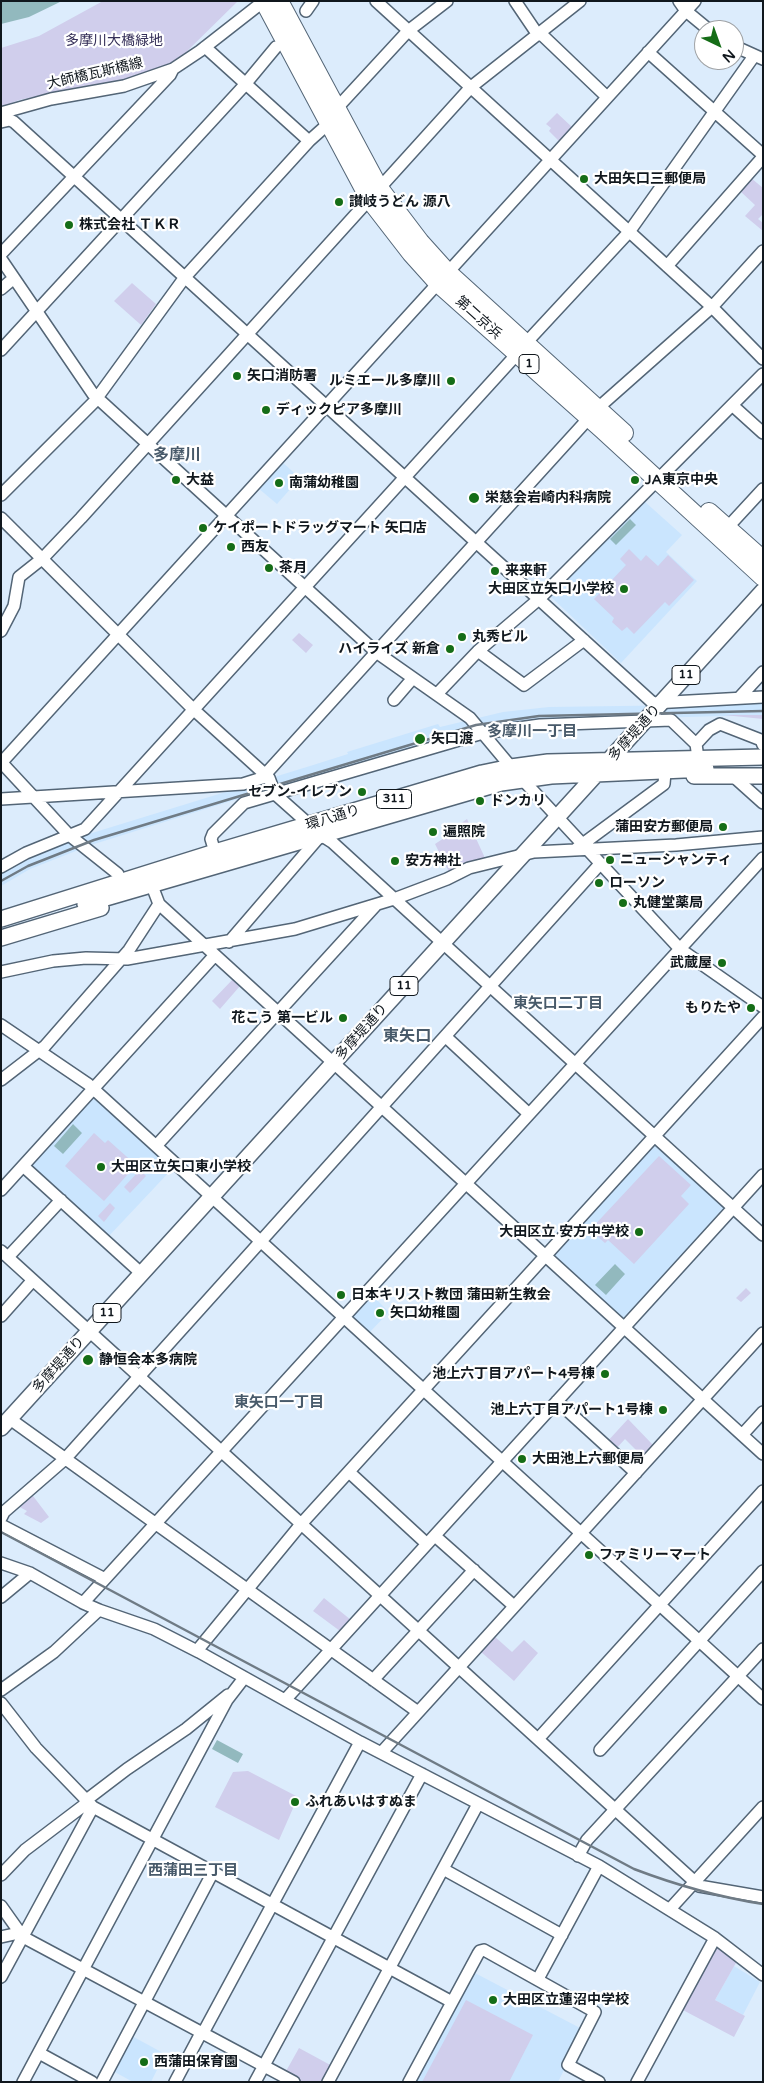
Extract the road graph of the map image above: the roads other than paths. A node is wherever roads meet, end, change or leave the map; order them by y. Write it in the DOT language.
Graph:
graph roads {
  1 [pos="313,1"];
  2 [pos="376,1"];
  3 [pos="447,1"];
  4 [pos="515,1"];
  5 [pos="580,1"];
  6 [pos="695,1"];
  7 [pos="272,6"];
  8 [pos="682,6"];
  9 [pos="306,11"];
  10 [pos="697,20"];
  11 [pos="408,31"];
  12 [pos="539,34"];
  13 [pos="205,47"];
  14 [pos="276,47"];
  15 [pos="744,51"];
  16 [pos="648,52"];
  17 [pos="758,58"];
  18 [pos="173,69"];
  19 [pos="245,84"];
  20 [pos="471,88"];
  21 [pos="607,97"];
  22 [pos="337,108"];
  23 [pos="714,112"];
  24 [pos="1,113"];
  25 [pos="1,122"];
  26 [pos="328,124"];
  27 [pos="309,141"];
  28 [pos="763,156"];
  29 [pos="550,160"];
  30 [pos="74,176"];
  31 [pos="374,194"];
  32 [pos="122,220"];
  33 [pos="629,232"];
  34 [pos="763,251"];
  35 [pos="1,254"];
  36 [pos="1,259"];
  37 [pos="666,266"];
  38 [pos="185,277"];
  39 [pos="14,278"];
  40 [pos="443,278"];
  41 [pos="1,289"];
  42 [pos="712,307"];
  43 [pos="37,311"];
  44 [pos="248,333"];
  45 [pos="521,349"];
  46 [pos="1,350"];
  47 [pos="763,359"];
  48 [pos="763,374"];
  49 [pos="98,398"];
  50 [pos="732,405"];
  51 [pos="326,406"];
  52 [pos="594,413"];
  53 [pos="763,433"];
  54 [pos="147,444"];
  55 [pos="661,476"];
  56 [pos="405,477"];
  57 [pos="763,489"];
  58 [pos="1,495"];
  59 [pos="226,516"];
  60 [pos="1,518"];
  61 [pos="727,528"];
  62 [pos="476,542"];
  63 [pos="43,558"];
  64 [pos="763,560"];
  65 [pos="763,577"];
  66 [pos="304,588"];
  67 [pos="763,591"];
  68 [pos="539,599"];
  69 [pos="1,630"];
  70 [pos="118,634"];
  71 [pos="584,640"];
  72 [pos="478,650"];
  73 [pos="376,652"];
  74 [pos="763,672"];
  75 [pos="413,678"];
  76 [pos="436,694"];
  77 [pos="763,697"];
  78 [pos="739,698"];
  79 [pos="394,700"];
  80 [pos="662,702"];
  81 [pos="193,709"];
  82 [pos="645,721"];
  83 [pos="483,733"];
  84 [pos="696,747"];
  85 [pos="763,747"];
  86 [pos="763,758"];
  87 [pos="649,759"];
  88 [pos="610,760"];
  89 [pos="1,762"];
  90 [pos="511,767"];
  91 [pos="763,767"];
  92 [pos="730,768"];
  93 [pos="666,772"];
  94 [pos="265,774"];
  95 [pos="597,774"];
  96 [pos="763,776"];
  97 [pos="522,779"];
  98 [pos="118,793"];
  99 [pos="275,794"];
  100 [pos="34,796"];
  101 [pos="1,799"];
  102 [pos="763,803"];
  103 [pos="557,818"];
  104 [pos="309,825"];
  105 [pos="69,835"];
  106 [pos="321,835"];
  107 [pos="763,837"];
  108 [pos="581,848"];
  109 [pos="214,852"];
  110 [pos="522,856"];
  111 [pos="763,858"];
  112 [pos="600,864"];
  113 [pos="1,868"];
  114 [pos="184,869"];
  115 [pos="118,874"];
  116 [pos="156,898"];
  117 [pos="394,899"];
  118 [pos="377,904"];
  119 [pos="1,910"];
  120 [pos="1,919"];
  121 [pos="1,928"];
  122 [pos="1,938"];
  123 [pos="229,942"];
  124 [pos="443,944"];
  125 [pos="205,946"];
  126 [pos="680,949"];
  127 [pos="215,955"];
  128 [pos="121,958"];
  129 [pos="1,972"];
  130 [pos="490,987"];
  131 [pos="763,1007"];
  132 [pos="278,1012"];
  133 [pos="763,1017"];
  134 [pos="1,1024"];
  135 [pos="446,1037"];
  136 [pos="40,1050"];
  137 [pos="334,1063"];
  138 [pos="575,1064"];
  139 [pos="1,1080"];
  140 [pos="93,1089"];
  141 [pos="382,1107"];
  142 [pos="529,1114"];
  143 [pos="654,1136"];
  144 [pos="156,1146"];
  145 [pos="23,1166"];
  146 [pos="763,1175"];
  147 [pos="466,1183"];
  148 [pos="1,1190"];
  149 [pos="212,1197"];
  150 [pos="61,1200"];
  151 [pos="733,1208"];
  152 [pos="763,1235"];
  153 [pos="260,1241"];
  154 [pos="5,1254"];
  155 [pos="546,1256"];
  156 [pos="142,1274"];
  157 [pos="33,1280"];
  158 [pos="1,1316"];
  159 [pos="344,1317"];
  160 [pos="624,1328"];
  161 [pos="90,1331"];
  162 [pos="763,1333"];
  163 [pos="139,1376"];
  164 [pos="424,1390"];
  165 [pos="703,1399"];
  166 [pos="557,1401"];
  167 [pos="763,1412"];
  168 [pos="6,1423"];
  169 [pos="742,1435"];
  170 [pos="222,1451"];
  171 [pos="763,1454"];
  172 [pos="65,1459"];
  173 [pos="502,1462"];
  174 [pos="349,1472"];
  175 [pos="636,1473"];
  176 [pos="763,1491"];
  177 [pos="1,1518"];
  178 [pos="156,1524"];
  179 [pos="302,1524"];
  180 [pos="1,1525"];
  181 [pos="581,1533"];
  182 [pos="431,1540"];
  183 [pos="1,1563"];
  184 [pos="474,1570"];
  185 [pos="763,1571"];
  186 [pos="30,1573"];
  187 [pos="105,1579"];
  188 [pos="247,1589"];
  189 [pos="381,1596"];
  190 [pos="1,1597"];
  191 [pos="83,1603"];
  192 [pos="660,1605"];
  193 [pos="514,1606"];
  194 [pos="99,1610"];
  195 [pos="419,1630"];
  196 [pos="699,1641"];
  197 [pos="203,1642"];
  198 [pos="763,1649"];
  199 [pos="331,1650"];
  200 [pos="460,1667"];
  201 [pos="738,1676"];
  202 [pos="244,1678"];
  203 [pos="373,1680"];
  204 [pos="1,1690"];
  205 [pos="235,1690"];
  206 [pos="763,1698"];
  207 [pos="284,1700"];
  208 [pos="1,1703"];
  209 [pos="418,1712"];
  210 [pos="538,1739"];
  211 [pos="360,1742"];
  212 [pos="600,1750"];
  213 [pos="381,1753"];
  214 [pos="422,1774"];
  215 [pos="88,1804"];
  216 [pos="478,1804"];
  217 [pos="763,1807"];
  218 [pos="616,1810"];
  219 [pos="152,1839"];
  220 [pos="578,1856"];
  221 [pos="599,1866"];
  222 [pos="443,1869"];
  223 [pos="213,1872"];
  224 [pos="1,1874"];
  225 [pos="695,1882"];
  226 [pos="763,1897"];
  227 [pos="273,1905"];
  228 [pos="1,1906"];
  229 [pos="670,1909"];
  230 [pos="21,1935"];
  231 [pos="562,1935"];
  232 [pos="1,1937"];
  233 [pos="333,1938"];
  234 [pos="716,1938"];
  235 [pos="84,1969"];
  236 [pos="390,1969"];
  237 [pos="761,1971"];
  238 [pos="1,1977"];
  239 [pos="538,1979"];
  240 [pos="144,2002"];
  241 [pos="452,2002"];
  242 [pos="202,2033"];
  243 [pos="38,2053"];
  244 [pos="264,2066"];
  245 [pos="23,2082"];
  246 [pos="92,2082"];
  247 [pos="102,2082"];
  248 [pos="175,2082"];
  249 [pos="255,2082"];
  250 [pos="294,2082"];
  251 [pos="328,2082"];
  252 [pos="409,2082"];
  253 [pos="599,2082"];
  254 [pos="637,2082"];
  1 -- 9 [label="street"];
  2 -- 11 [label="street"];
  3 -- 11 [label="street"];
  4 -- 12 [label="street"];
  5 -- 12 [label="street"];
  6 -- 8 [label="street"];
  7 -- 13 [label="street, 大師橋瓦斯橋線"];
  7 -- 22 [label="highway, 第二京浜 / 1"];
  7 -- 26 [label="highway, 第二京浜 / 1"];
  8 -- 10 [label="street"];
  8 -- 16 [label="street"];
  11 -- 20 [label="street"];
  11 -- 22 [label="street"];
  12 -- 20 [label="street"];
  12 -- 21 [label="street"];
  13 -- 18 [label="street, 大師橋瓦斯橋線"];
  13 -- 19 [label="street"];
  14 -- 19 [label="street"];
  15 -- 17 [label="street"];
  16 -- 21 [label="street"];
  16 -- 23 [label="street"];
  17 -- 23 [label="street"];
  18 -- 24 [label="street, 大師橋瓦斯橋線"];
  18 -- 30 [label="street"];
  19 -- 27 [label="street"];
  19 -- 32 [label="street"];
  20 -- 29 [label="street"];
  20 -- 31 [label="street"];
  21 -- 29 [label="street"];
  22 -- 31 [label="highway, 第二京浜 / 1"];
  23 -- 28 [label="street"];
  23 -- 33 [label="street"];
  25 -- 30 [label="street"];
  26 -- 27 [label="street"];
  26 -- 31 [label="highway, 第二京浜 / 1"];
  27 -- 38 [label="street"];
  28 -- 37 [label="street"];
  29 -- 33 [label="street"];
  29 -- 40 [label="street"];
  30 -- 32 [label="street"];
  30 -- 35 [label="street"];
  31 -- 40 [label="highway, 第二京浜 / 1"];
  31 -- 44 [label="street"];
  32 -- 38 [label="street"];
  32 -- 43 [label="street"];
  33 -- 37 [label="street"];
  33 -- 45 [label="street"];
  34 -- 42 [label="street"];
  36 -- 39 [label="street"];
  37 -- 42 [label="street"];
  38 -- 44 [label="street"];
  38 -- 49 [label="street"];
  39 -- 41 [label="street"];
  39 -- 43 [label="street"];
  40 -- 45 [label="highway, 第二京浜 / 1"];
  40 -- 51 [label="street"];
  42 -- 47 [label="street"];
  42 -- 52 [label="street"];
  43 -- 46 [label="street"];
  43 -- 49 [label="street"];
  44 -- 51 [label="street"];
  44 -- 54 [label="street"];
  45 -- 52 [label="highway, 第二京浜 / 1"];
  45 -- 56 [label="street"];
  48 -- 50 [label="street"];
  49 -- 54 [label="street"];
  49 -- 58 [label="street"];
  50 -- 53 [label="street"];
  50 -- 55 [label="street"];
  51 -- 56 [label="street"];
  51 -- 59 [label="street"];
  52 -- 55 [label="highway, 第二京浜 / 1"];
  52 -- 62 [label="street"];
  54 -- 59 [label="street"];
  54 -- 63 [label="street"];
  55 -- 61 [label="highway, 第二京浜 / 1"];
  55 -- 65 [label="highway, 第二京浜 / 1"];
  55 -- 68 [label="street"];
  56 -- 62 [label="street"];
  56 -- 66 [label="street"];
  57 -- 61 [label="street"];
  59 -- 66 [label="street"];
  59 -- 70 [label="street"];
  60 -- 63 [label="street"];
  61 -- 64 [label="highway, 第二京浜 / 1"];
  62 -- 68 [label="street"];
  62 -- 73 [label="street"];
  63 -- 69 [label="street"];
  63 -- 70 [label="street"];
  66 -- 73 [label="street"];
  66 -- 81 [label="street"];
  67 -- 80 [label="main road, 多摩堤通り / 11"];
  68 -- 71 [label="street"];
  68 -- 72 [label="street"];
  70 -- 81 [label="street"];
  70 -- 89 [label="street"];
  71 -- 72 [label="street"];
  71 -- 80 [label="street"];
  72 -- 76 [label="street"];
  73 -- 75 [label="street"];
  73 -- 94 [label="street"];
  74 -- 78 [label="street"];
  75 -- 76 [label="street"];
  75 -- 79 [label="street"];
  76 -- 83 [label="street"];
  77 -- 78 [label="street"];
  78 -- 80 [label="street"];
  80 -- 82 [label="main road, 多摩堤通り / 11"];
  81 -- 94 [label="street"];
  81 -- 98 [label="street"];
  82 -- 83 [label="street"];
  82 -- 84 [label="street"];
  82 -- 88 [label="main road, 多摩堤通り / 11"];
  83 -- 90 [label="street"];
  83 -- 99 [label="street"];
  84 -- 85 [label="main road"];
  84 -- 85 [label="street"];
  84 -- 87 [label="main road"];
  86 -- 92 [label="main road, 環八通り / 311"];
  87 -- 88 [label="main road, 環八通り / 311"];
  87 -- 92 [label="main road, 環八通り / 311"];
  88 -- 90 [label="main road, 環八通り / 311"];
  88 -- 95 [label="main road, 多摩堤通り / 11"];
  89 -- 100 [label="street"];
  90 -- 104 [label="main road, 環八通り / 311"];
  91 -- 92 [label="main road, 環八通り / 311"];
  92 -- 93 [label="main road, 環八通り / 311"];
  92 -- 96 [label="main road"];
  92 -- 102 [label="street"];
  93 -- 95 [label="main road, 環八通り / 311"];
  93 -- 108 [label="street"];
  94 -- 98 [label="street"];
  94 -- 99 [label="street"];
  95 -- 97 [label="main road, 環八通り / 311"];
  95 -- 103 [label="main road, 多摩堤通り / 11"];
  97 -- 103 [label="street"];
  97 -- 106 [label="main road, 環八通り / 311"];
  98 -- 100 [label="street"];
  98 -- 105 [label="street"];
  99 -- 104 [label="street"];
  99 -- 109 [label="street"];
  100 -- 101 [label="street"];
  100 -- 105 [label="street"];
  103 -- 108 [label="street"];
  103 -- 110 [label="main road, 多摩堤通り / 11"];
  104 -- 106 [label="street"];
  104 -- 109 [label="main road, 環八通り / 311"];
  105 -- 113 [label="street"];
  105 -- 115 [label="street"];
  106 -- 114 [label="main road, 環八通り / 311"];
  106 -- 117 [label="street"];
  106 -- 123 [label="street"];
  107 -- 108 [label="street"];
  108 -- 110 [label="street"];
  108 -- 112 [label="street"];
  109 -- 114 [label="main road, 環八通り / 311"];
  110 -- 117 [label="street"];
  110 -- 124 [label="main road, 多摩堤通り / 11"];
  111 -- 126 [label="street"];
  112 -- 126 [label="street"];
  112 -- 130 [label="street"];
  114 -- 115 [label="main road"];
  114 -- 116 [label="main road"];
  114 -- 120 [label="main road, 環八通り / 311"];
  114 -- 121 [label="main road, 環八通り / 311"];
  115 -- 119 [label="main road"];
  116 -- 122 [label="main road"];
  116 -- 125 [label="street"];
  116 -- 128 [label="street"];
  117 -- 118 [label="street"];
  117 -- 124 [label="street"];
  118 -- 123 [label="street"];
  118 -- 132 [label="street"];
  123 -- 125 [label="street"];
  124 -- 130 [label="street"];
  124 -- 137 [label="main road, 多摩堤通り / 11"];
  125 -- 127 [label="street"];
  125 -- 128 [label="street"];
  126 -- 131 [label="street"];
  126 -- 138 [label="street"];
  127 -- 132 [label="street"];
  127 -- 140 [label="street"];
  128 -- 129 [label="street"];
  128 -- 136 [label="street"];
  130 -- 135 [label="street"];
  130 -- 138 [label="street"];
  132 -- 137 [label="street"];
  132 -- 144 [label="street"];
  133 -- 143 [label="street"];
  134 -- 136 [label="street"];
  135 -- 141 [label="street"];
  135 -- 142 [label="street"];
  136 -- 139 [label="street"];
  136 -- 140 [label="street"];
  137 -- 141 [label="street"];
  137 -- 149 [label="main road, 多摩堤通り / 11"];
  138 -- 142 [label="street"];
  138 -- 143 [label="street"];
  140 -- 144 [label="street"];
  140 -- 145 [label="street"];
  141 -- 147 [label="street"];
  141 -- 153 [label="street"];
  142 -- 147 [label="street"];
  143 -- 151 [label="street"];
  143 -- 155 [label="street"];
  144 -- 149 [label="street"];
  145 -- 148 [label="street"];
  145 -- 150 [label="street"];
  146 -- 151 [label="street"];
  147 -- 155 [label="street"];
  147 -- 159 [label="street"];
  149 -- 153 [label="street"];
  149 -- 156 [label="main road, 多摩堤通り / 11"];
  150 -- 154 [label="street"];
  150 -- 156 [label="street"];
  151 -- 152 [label="street"];
  151 -- 160 [label="street"];
  153 -- 159 [label="street"];
  153 -- 163 [label="street"];
  154 -- 157 [label="street"];
  155 -- 160 [label="street"];
  155 -- 164 [label="street"];
  156 -- 161 [label="main road, 多摩堤通り / 11"];
  157 -- 158 [label="street"];
  157 -- 161 [label="street"];
  159 -- 164 [label="street"];
  159 -- 170 [label="street"];
  160 -- 165 [label="street"];
  160 -- 166 [label="street"];
  161 -- 163 [label="street"];
  161 -- 168 [label="main road, 多摩堤通り / 11"];
  162 -- 165 [label="street"];
  163 -- 170 [label="street"];
  163 -- 172 [label="street"];
  164 -- 173 [label="street"];
  164 -- 174 [label="street"];
  165 -- 169 [label="street"];
  165 -- 175 [label="street"];
  166 -- 173 [label="street"];
  166 -- 175 [label="street"];
  167 -- 169 [label="street"];
  168 -- 172 [label="street"];
  169 -- 171 [label="street"];
  170 -- 178 [label="street"];
  170 -- 179 [label="street"];
  172 -- 177 [label="street"];
  172 -- 178 [label="street"];
  173 -- 181 [label="street"];
  173 -- 182 [label="street"];
  174 -- 179 [label="street"];
  174 -- 182 [label="street"];
  175 -- 181 [label="street"];
  176 -- 192 [label="street"];
  178 -- 187 [label="street"];
  178 -- 188 [label="street"];
  179 -- 188 [label="street"];
  179 -- 189 [label="street"];
  180 -- 187 [label="street"];
  181 -- 192 [label="street"];
  181 -- 193 [label="street"];
  182 -- 184 [label="street"];
  182 -- 189 [label="street"];
  183 -- 186 [label="street"];
  184 -- 193 [label="street"];
  184 -- 195 [label="street"];
  185 -- 196 [label="street"];
  186 -- 190 [label="street"];
  186 -- 191 [label="street"];
  187 -- 191 [label="street"];
  188 -- 197 [label="street"];
  188 -- 199 [label="street"];
  189 -- 195 [label="street"];
  189 -- 199 [label="street"];
  191 -- 194 [label="street"];
  192 -- 196 [label="street"];
  192 -- 210 [label="street"];
  193 -- 200 [label="street"];
  194 -- 202 [label="street"];
  194 -- 204 [label="street"];
  195 -- 200 [label="street"];
  195 -- 203 [label="street"];
  196 -- 201 [label="street"];
  196 -- 212 [label="street"];
  198 -- 201 [label="street"];
  199 -- 203 [label="street"];
  199 -- 207 [label="street"];
  200 -- 209 [label="street"];
  200 -- 210 [label="street"];
  201 -- 206 [label="street"];
  201 -- 218 [label="street"];
  202 -- 205 [label="street"];
  202 -- 207 [label="street"];
  203 -- 209 [label="street"];
  205 -- 215 [label="street"];
  205 -- 219 [label="street"];
  207 -- 211 [label="street"];
  208 -- 215 [label="street"];
  209 -- 213 [label="street"];
  210 -- 218 [label="street"];
  211 -- 213 [label="street"];
  211 -- 227 [label="street"];
  213 -- 214 [label="street"];
  214 -- 216 [label="street"];
  214 -- 233 [label="street"];
  215 -- 219 [label="street"];
  215 -- 224 [label="street"];
  215 -- 230 [label="street"];
  216 -- 220 [label="street"];
  216 -- 222 [label="street"];
  217 -- 225 [label="street"];
  218 -- 220 [label="street"];
  218 -- 225 [label="street"];
  219 -- 223 [label="street"];
  219 -- 235 [label="street"];
  220 -- 221 [label="street"];
  221 -- 229 [label="street"];
  221 -- 231 [label="street"];
  222 -- 231 [label="street"];
  222 -- 236 [label="street"];
  223 -- 227 [label="street"];
  223 -- 240 [label="street"];
  225 -- 226 [label="street"];
  225 -- 229 [label="street"];
  227 -- 233 [label="street"];
  227 -- 242 [label="street"];
  228 -- 230 [label="street"];
  229 -- 234 [label="street"];
  230 -- 232 [label="street"];
  230 -- 235 [label="street"];
  230 -- 238 [label="street"];
  231 -- 239 [label="street"];
  233 -- 236 [label="street"];
  233 -- 244 [label="street"];
  234 -- 237 [label="street"];
  234 -- 254 [label="street"];
  235 -- 240 [label="street"];
  235 -- 243 [label="street"];
  236 -- 241 [label="street"];
  236 -- 251 [label="street"];
  239 -- 241 [label="street"];
  239 -- 253 [label="street"];
  240 -- 242 [label="street"];
  240 -- 247 [label="street"];
  241 -- 252 [label="street"];
  242 -- 244 [label="street"];
  242 -- 248 [label="street"];
  243 -- 245 [label="street"];
  243 -- 246 [label="street"];
  244 -- 249 [label="street"];
  244 -- 250 [label="street"];
}
